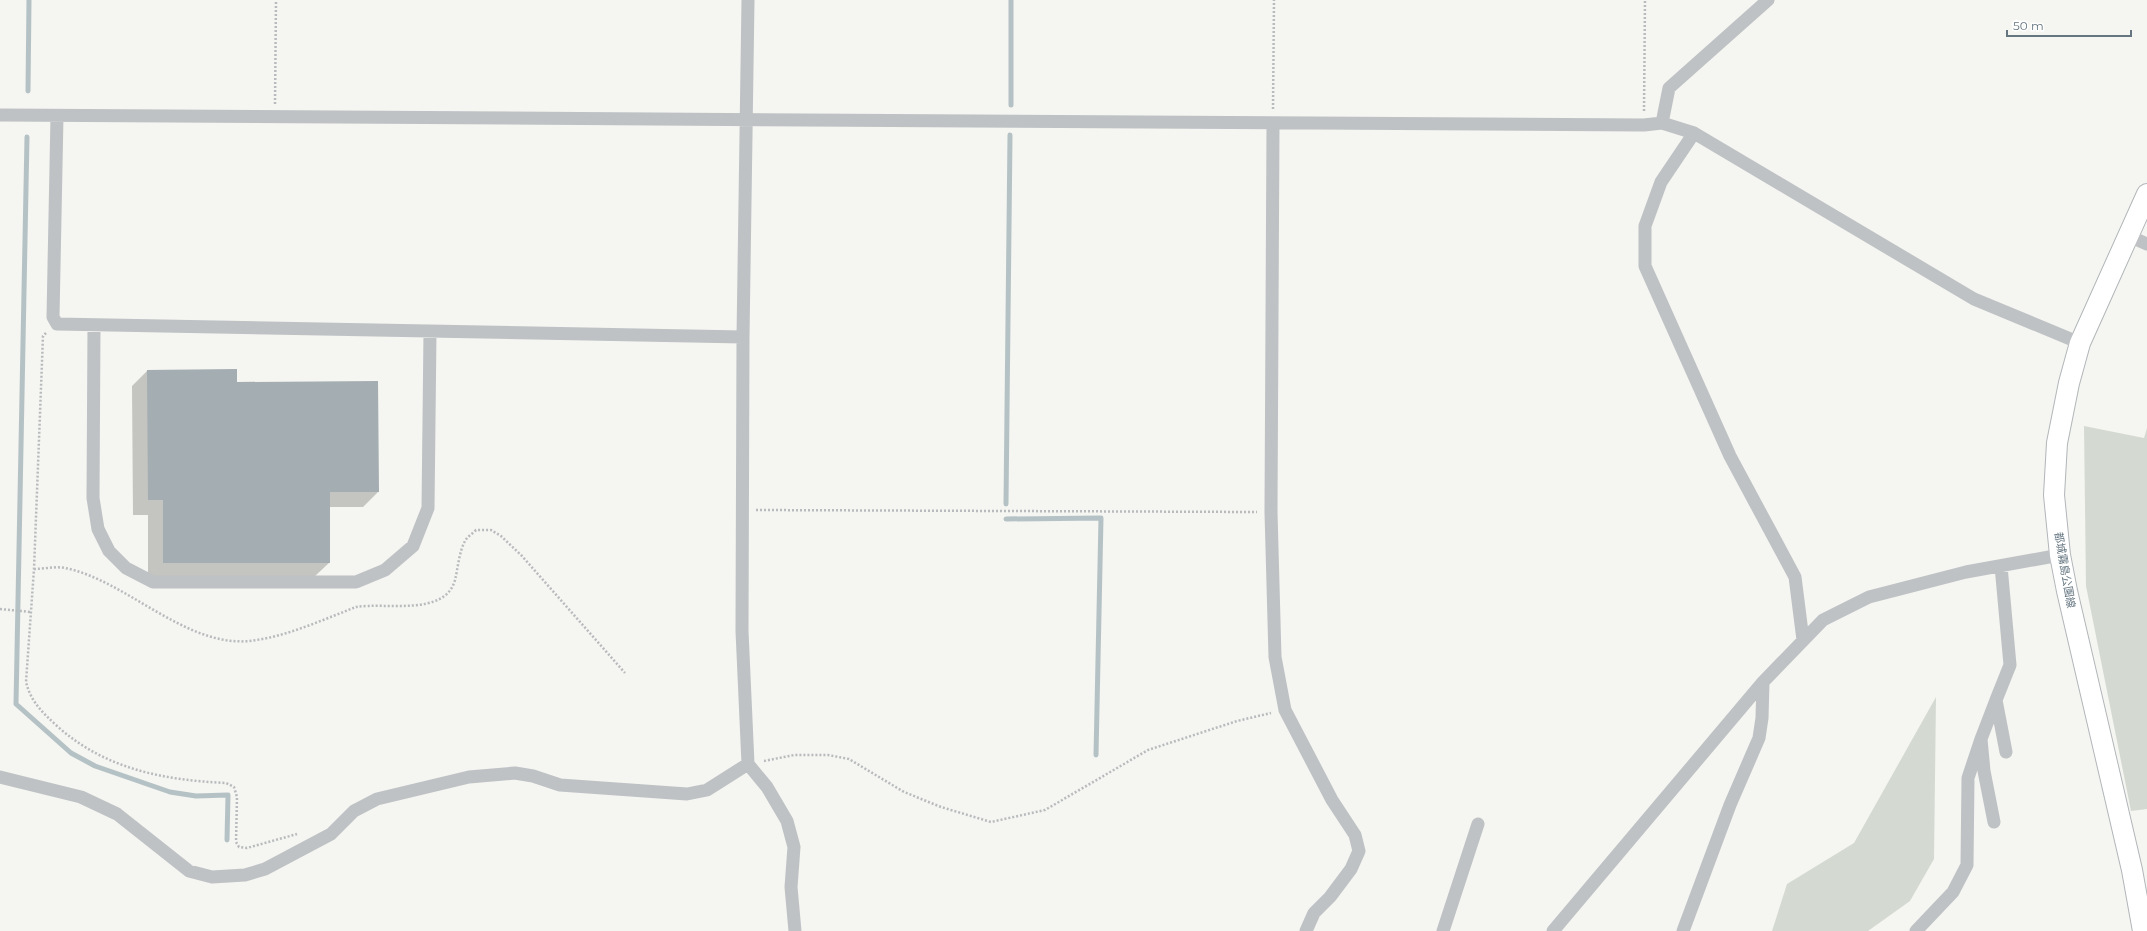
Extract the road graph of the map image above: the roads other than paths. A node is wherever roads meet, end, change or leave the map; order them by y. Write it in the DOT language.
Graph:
graph roads {
  1 [pos="748,0"];
  2 [pos="1768,0"];
  3 [pos="0,115"];
  4 [pos="57,116"];
  5 [pos="747,119"];
  6 [pos="1662,123"];
  7 [pos="1273,124"];
  8 [pos="1694,133"];
  9 [pos="2147,194"];
  10 [pos="2128,236"];
  11 [pos="2147,244"];
  12 [pos="94,326"];
  13 [pos="430,332"];
  14 [pos="743,337"];
  15 [pos="2080,343"];
  16 [pos="2060,555"];
  17 [pos="2001,566"];
  18 [pos="1804,640"];
  19 [pos="1763,682"];
  20 [pos="1996,700"];
  21 [pos="1981,738"];
  22 [pos="2006,752"];
  23 [pos="748,764"];
  24 [pos="0,777"];
  25 [pos="1994,822"];
  26 [pos="1478,824"];
  27 [pos="795,931"];
  28 [pos="1306,931"];
  29 [pos="1444,931"];
  30 [pos="1553,931"];
  31 [pos="1683,931"];
  32 [pos="1916,931"];
  33 [pos="2143,931"];
  1 -- 5 [label="street"];
  2 -- 6 [label="street"];
  3 -- 4 [label="street"];
  4 -- 5 [label="street"];
  4 -- 12 [label="street"];
  5 -- 7 [label="street"];
  5 -- 14 [label="street"];
  6 -- 7 [label="street"];
  6 -- 8 [label="street"];
  7 -- 28 [label="street"];
  8 -- 15 [label="street"];
  8 -- 18 [label="street"];
  9 -- 10 [label="main road, 都城霧島公園線"];
  10 -- 11 [label="street"];
  10 -- 15 [label="main road, 都城霧島公園線"];
  12 -- 13 [label="street"];
  12 -- 13 [label="street"];
  13 -- 14 [label="street"];
  14 -- 23 [label="street"];
  15 -- 16 [label="main road, 都城霧島公園線"];
  16 -- 17 [label="street"];
  16 -- 33 [label="main road, 都城霧島公園線"];
  17 -- 18 [label="street"];
  17 -- 20 [label="street"];
  18 -- 19 [label="street"];
  19 -- 30 [label="street"];
  19 -- 31 [label="street"];
  20 -- 21 [label="street"];
  20 -- 22 [label="street"];
  21 -- 25 [label="street"];
  21 -- 32 [label="street"];
  23 -- 24 [label="street"];
  23 -- 27 [label="street"];
  26 -- 29 [label="street"];
}
